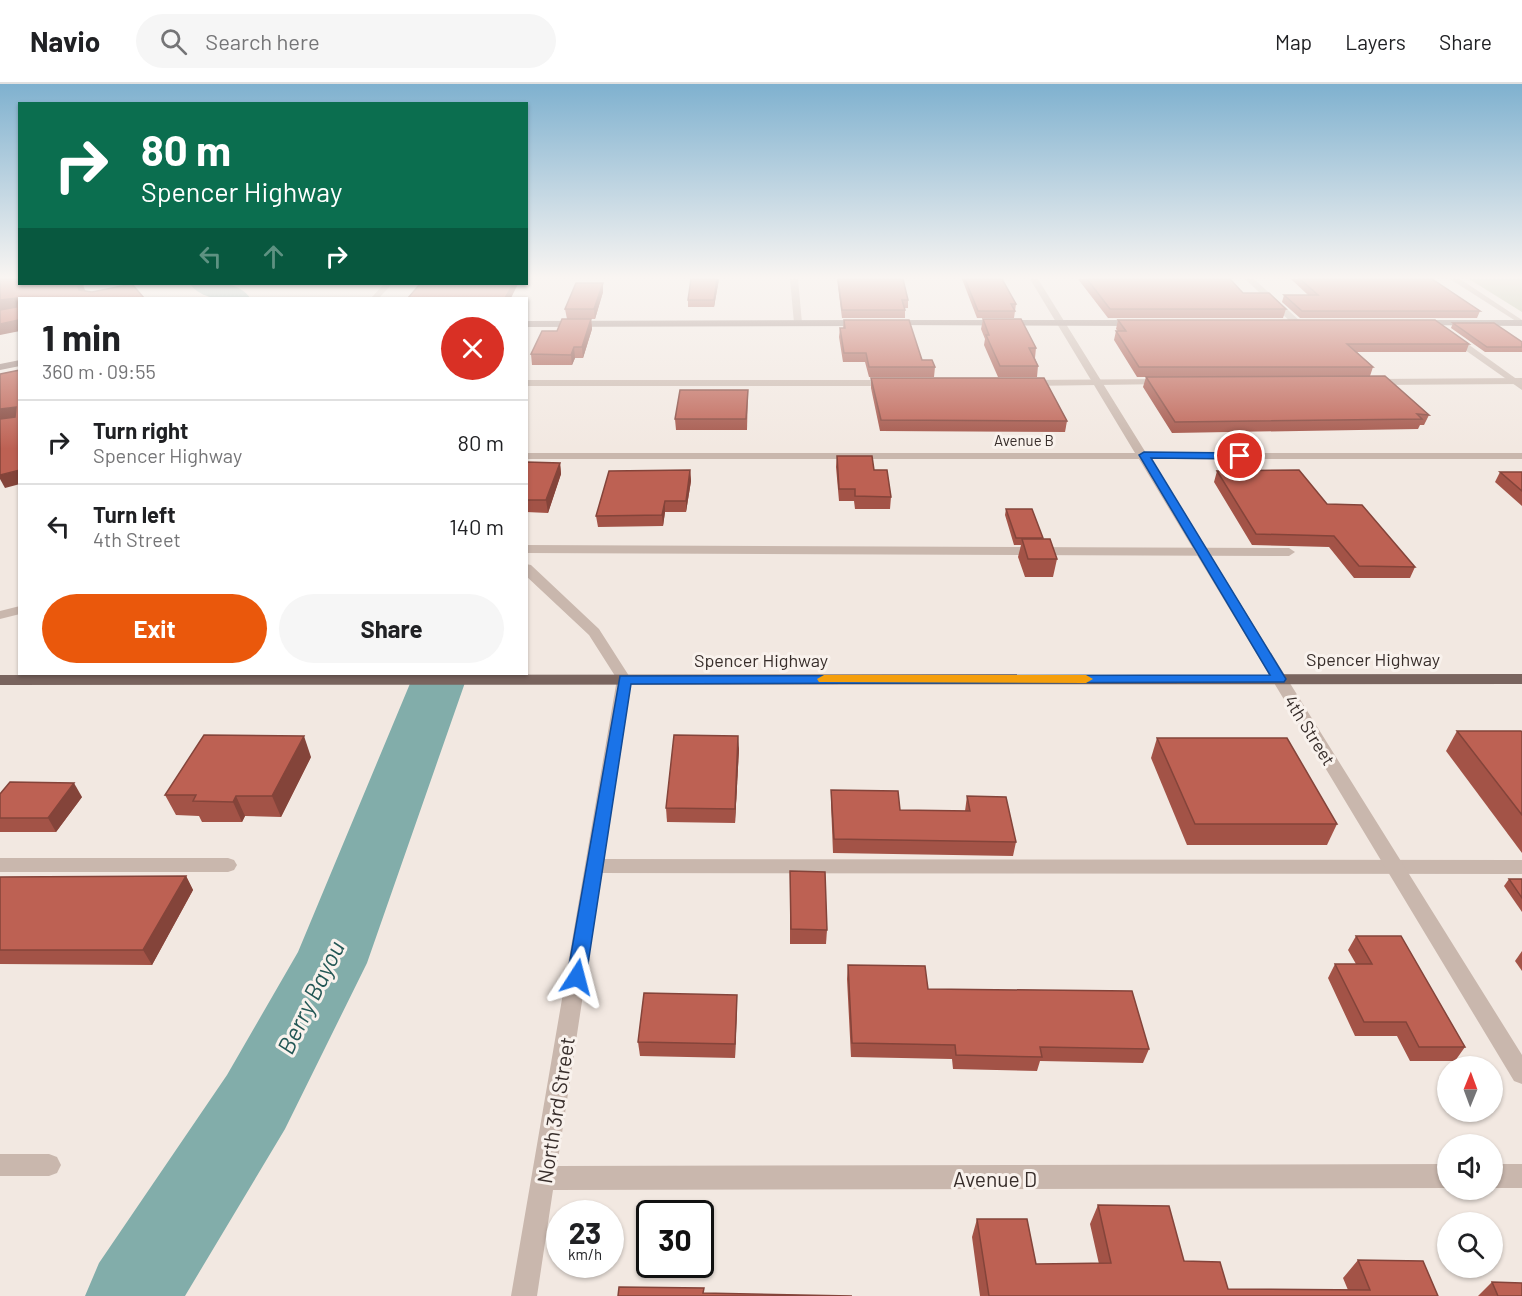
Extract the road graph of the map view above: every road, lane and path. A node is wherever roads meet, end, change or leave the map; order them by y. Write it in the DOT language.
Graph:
graph roads {
  1 [pos="1070,336"];
  2 [pos="1452,336"];
  3 [pos="18,363"];
  4 [pos="0,367"];
  5 [pos="1015,382"];
  6 [pos="1099,382"];
  7 [pos="1182,382"];
  8 [pos="1360,382"];
  9 [pos="528,383"];
  10 [pos="908,383"];
  11 [pos="1519,383"];
  12 [pos="1144,455"];
  13 [pos="528,456"];
  14 [pos="1522,456"];
  15 [pos="528,549"];
  16 [pos="1203,552"];
  17 [pos="1289,552"];
  18 [pos="528,570"];
  19 [pos="18,610"];
  20 [pos="0,615"];
  21 [pos="47,677"];
  22 [pos="624,679"];
  23 [pos="1279,679"];
  24 [pos="0,680"];
  25 [pos="1522,680"];
  26 [pos="0,865"];
  27 [pos="228,865"];
  28 [pos="595,866"];
  29 [pos="1522,867"];
  30 [pos="1395,868"];
  31 [pos="1522,1074"];
  32 [pos="0,1165"];
  33 [pos="49,1165"];
  34 [pos="1437,1176"];
  35 [pos="1503,1176"];
  36 [pos="1522,1176"];
  37 [pos="543,1178"];
  38 [pos="524,1296"];
  1 -- 6 [label="street, 4th Street"];
  2 -- 11 [label="street"];
  3 -- 4 [label="street"];
  5 -- 6 [label="street"];
  6 -- 7 [label="street"];
  6 -- 12 [label="street, 4th Street"];
  8 -- 11 [label="street"];
  9 -- 10 [label="street"];
  12 -- 13 [label="street, Avenue B"];
  12 -- 14 [label="street, Avenue B"];
  12 -- 16 [label="street, 4th Street"];
  15 -- 16 [label="street"];
  16 -- 17 [label="street"];
  16 -- 23 [label="street, 4th Street"];
  18 -- 22 [label="street"];
  19 -- 20 [label="street"];
  21 -- 22 [label="main road, Spencer Highway"];
  21 -- 24 [label="main road, Spencer Highway"];
  22 -- 23 [label="main road, Spencer Highway"];
  22 -- 28 [label="street, North 3rd Street"];
  23 -- 25 [label="main road, Spencer Highway"];
  23 -- 30 [label="street, 4th Street"];
  26 -- 27 [label="street"];
  28 -- 30 [label="street"];
  28 -- 37 [label="street, North 3rd Street"];
  29 -- 30 [label="street"];
  30 -- 31 [label="street, 4th Street"];
  32 -- 33 [label="street"];
  34 -- 37 [label="street, Avenue D"];
  35 -- 36 [label="street"];
  37 -- 38 [label="street, North 3rd Street"];
}
